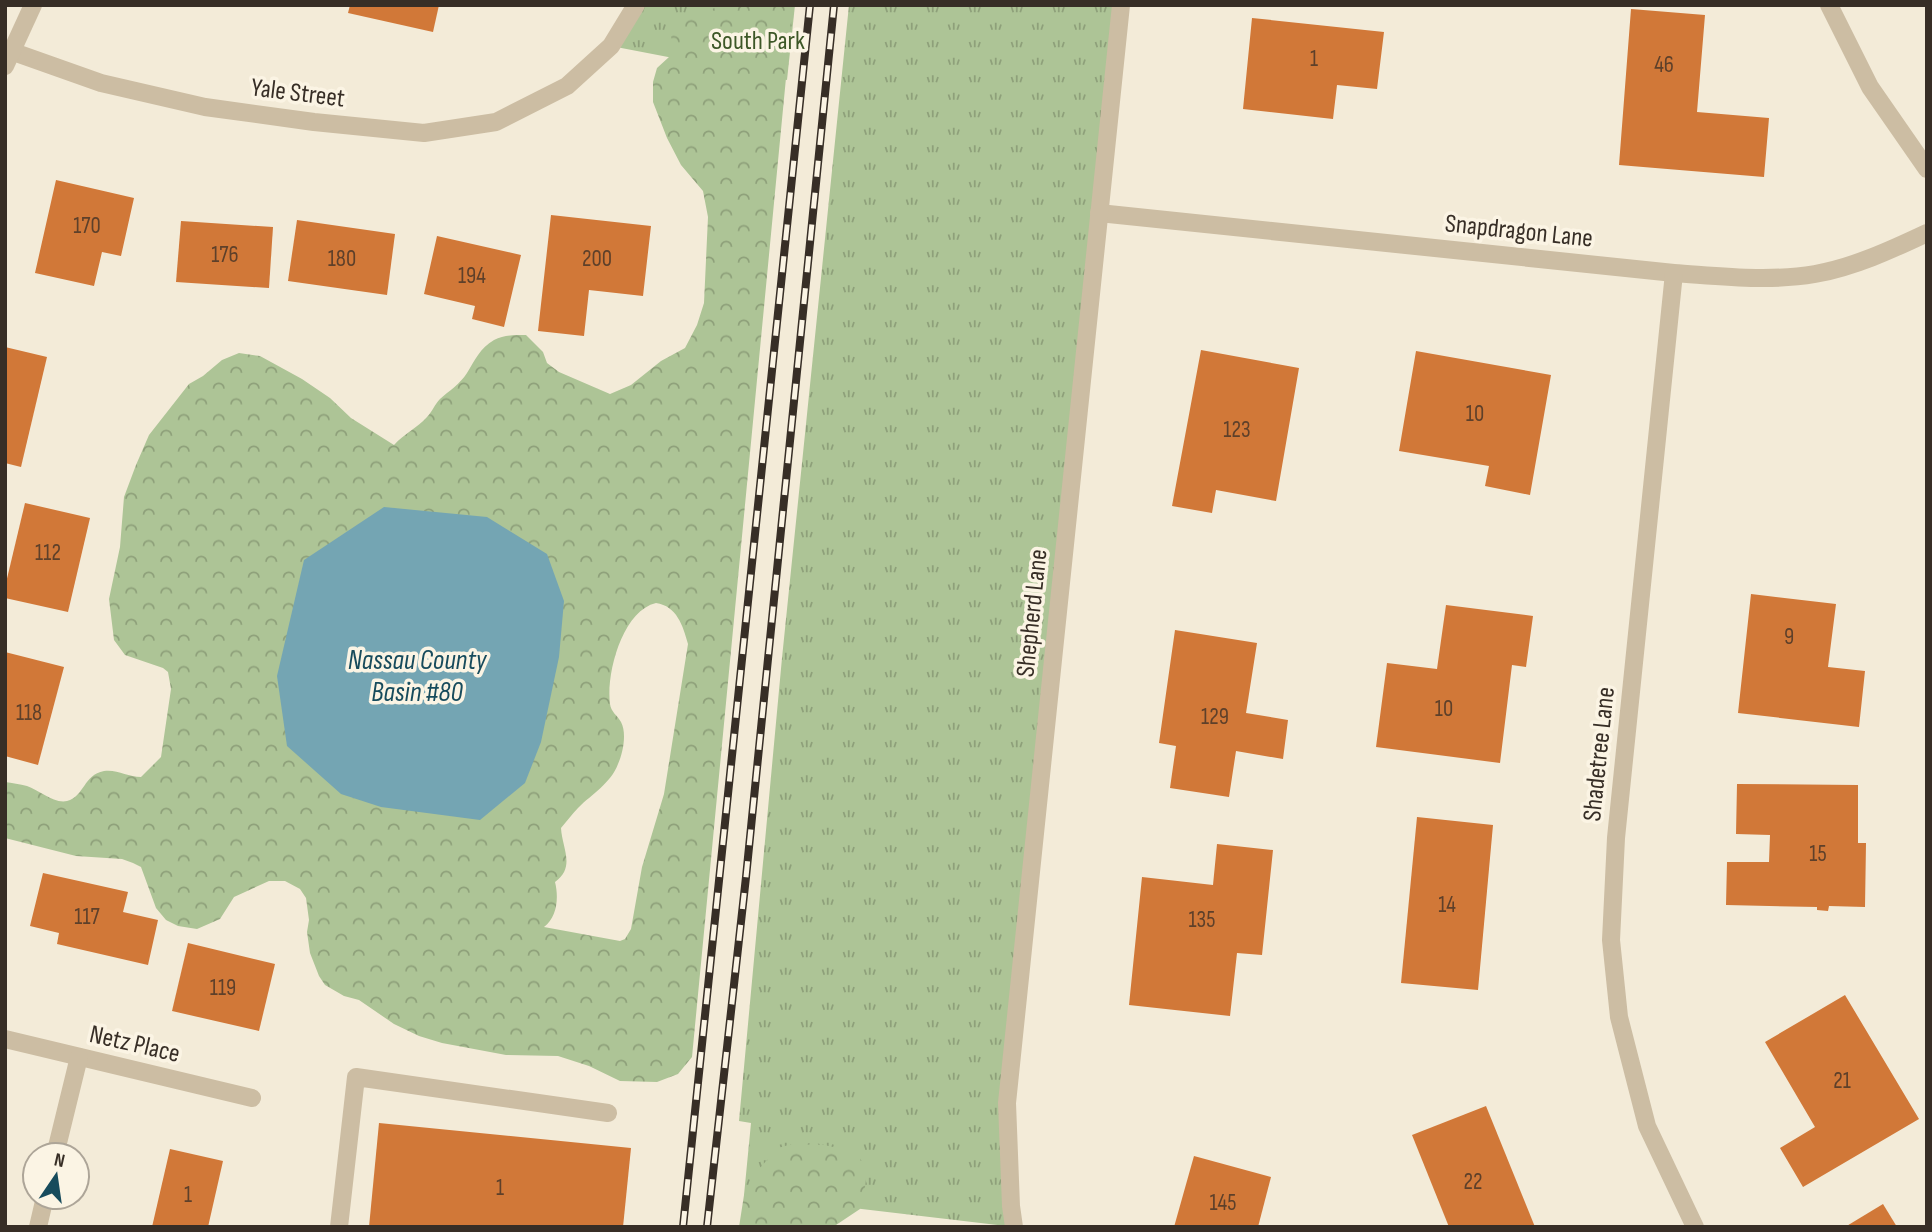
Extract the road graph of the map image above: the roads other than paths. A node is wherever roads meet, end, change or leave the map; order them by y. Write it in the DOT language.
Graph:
graph roads {
  1 [pos="33,5"];
  2 [pos="636,5"];
  3 [pos="1121,5"];
  4 [pos="1829,5"];
  5 [pos="7,56"];
  6 [pos="1927,169"];
  7 [pos="1099,213"];
  8 [pos="1927,233"];
  9 [pos="1674,273"];
  10 [pos="5,1039"];
  11 [pos="79,1057"];
  12 [pos="252,1098"];
  13 [pos="608,1113"];
  14 [pos="58,1141"];
  15 [pos="339,1227"];
  16 [pos="1014,1227"];
  17 [pos="1695,1227"];
  1 -- 5 [label="street"];
  2 -- 5 [label="street, Yale Street"];
  3 -- 7 [label="street, Shepherd Lane"];
  4 -- 6 [label="street"];
  7 -- 9 [label="street, Snapdragon Lane"];
  7 -- 16 [label="street, Shepherd Lane"];
  8 -- 9 [label="street, Snapdragon Lane"];
  9 -- 17 [label="street, Shadetree Lane"];
  10 -- 11 [label="street, Netz Place"];
  11 -- 12 [label="street, Netz Place"];
  11 -- 14 [label="street"];
  13 -- 15 [label="street"];
}
